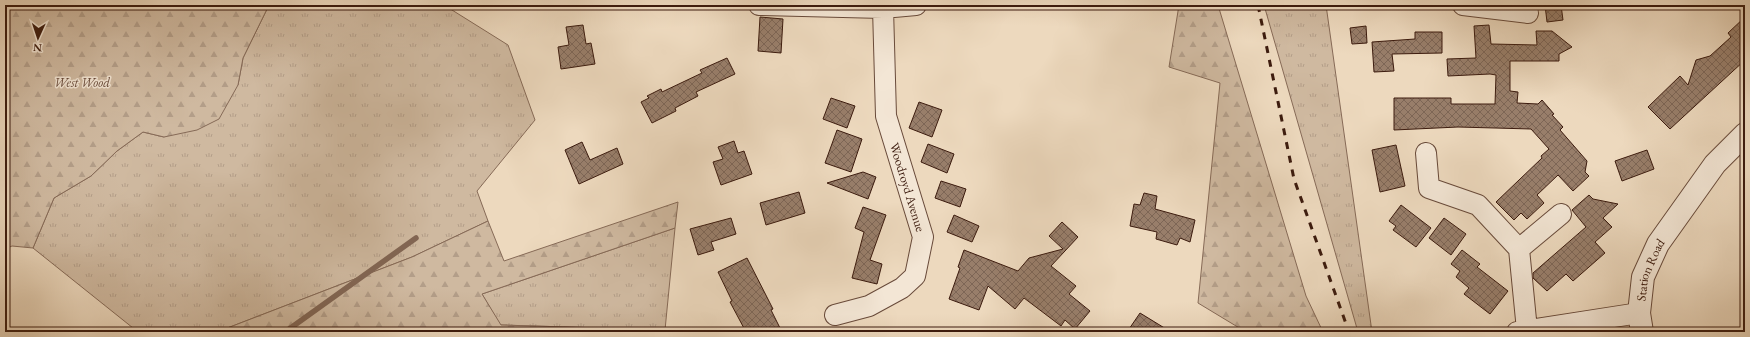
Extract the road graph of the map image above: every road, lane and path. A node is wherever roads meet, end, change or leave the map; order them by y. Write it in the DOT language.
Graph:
graph roads {
  1 [pos="760,5"];
  2 [pos="916,5"];
  3 [pos="1463,5"];
  4 [pos="883,8"];
  5 [pos="1528,13"];
  6 [pos="1745,134"];
  7 [pos="1426,153"];
  8 [pos="1561,214"];
  9 [pos="1518,249"];
  10 [pos="835,315"];
  11 [pos="1640,322"];
  12 [pos="1522,331"];
  1 -- 4 [label="street"];
  2 -- 4 [label="street"];
  3 -- 5 [label="street"];
  4 -- 10 [label="street, Woodroyd Avenue"];
  6 -- 11 [label="street, Station Road"];
  7 -- 9 [label="street"];
  8 -- 9 [label="street"];
  9 -- 12 [label="street"];
  11 -- 12 [label="street, Station Road"];
}
